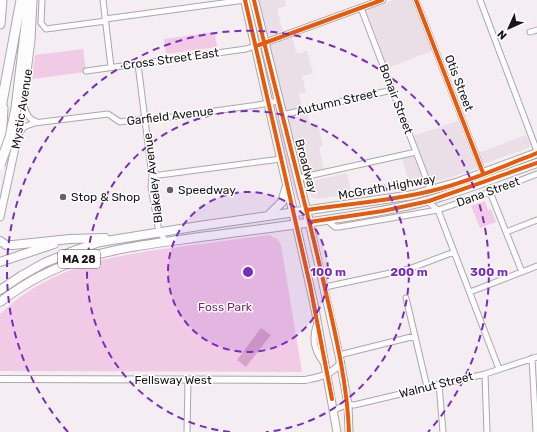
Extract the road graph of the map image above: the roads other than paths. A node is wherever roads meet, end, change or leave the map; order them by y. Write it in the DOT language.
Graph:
graph roads {
  1 [pos="2,0"];
  2 [pos="15,0"];
  3 [pos="21,0"];
  4 [pos="29,0"];
  5 [pos="33,0"];
  6 [pos="42,0"];
  7 [pos="103,0"];
  8 [pos="245,0"];
  9 [pos="254,0"];
  10 [pos="382,0"];
  11 [pos="416,0"];
  12 [pos="480,0"];
  13 [pos="371,2"];
  14 [pos="361,8"];
  15 [pos="106,20"];
  16 [pos="0,24"];
  17 [pos="537,30"];
  18 [pos="530,32"];
  19 [pos="264,43"];
  20 [pos="255,46"];
  21 [pos="11,58"];
  22 [pos="138,64"];
  23 [pos="112,67"];
  24 [pos="86,71"];
  25 [pos="392,90"];
  26 [pos="3,95"];
  27 [pos="278,101"];
  28 [pos="268,103"];
  29 [pos="20,107"];
  30 [pos="0,113"];
  31 [pos="282,115"];
  32 [pos="146,120"];
  33 [pos="40,122"];
  34 [pos="19,136"];
  35 [pos="416,152"];
  36 [pos="537,152"];
  37 [pos="281,159"];
  38 [pos="537,163"];
  39 [pos="0,166"];
  40 [pos="483,173"];
  41 [pos="537,174"];
  42 [pos="152,176"];
  43 [pos="299,178"];
  44 [pos="287,186"];
  45 [pos="431,191"];
  46 [pos="490,192"];
  47 [pos="427,201"];
  48 [pos="307,210"];
  49 [pos="438,210"];
  50 [pos="292,212"];
  51 [pos="269,216"];
  52 [pos="0,217"];
  53 [pos="326,220"];
  54 [pos="537,220"];
  55 [pos="309,222"];
  56 [pos="296,224"];
  57 [pos="159,232"];
  58 [pos="506,232"];
  59 [pos="120,238"];
  60 [pos="70,239"];
  61 [pos="0,241"];
  62 [pos="167,242"];
  63 [pos="454,252"];
  64 [pos="0,262"];
  65 [pos="537,266"];
  66 [pos="522,272"];
  67 [pos="325,287"];
  68 [pos="0,290"];
  69 [pos="470,292"];
  70 [pos="406,298"];
  71 [pos="0,302"];
  72 [pos="416,336"];
  73 [pos="535,357"];
  74 [pos="340,359"];
  75 [pos="499,369"];
  76 [pos="485,374"];
  77 [pos="327,375"];
  78 [pos="0,379"];
  79 [pos="188,380"];
  80 [pos="439,384"];
  81 [pos="427,387"];
  82 [pos="348,404"];
  83 [pos="536,409"];
  84 [pos="334,410"];
  85 [pos="187,432"];
  86 [pos="337,432"];
  87 [pos="348,432"];
  88 [pos="443,432"];
  89 [pos="487,432"];
  90 [pos="536,432"];
  1 -- 16 [label="highway"];
  2 -- 21 [label="highway"];
  3 -- 21 [label="highway"];
  4 -- 29 [label="highway"];
  5 -- 29 [label="main road, Mystic Avenue"];
  6 -- 15 [label="street"];
  7 -- 15 [label="street"];
  8 -- 15 [label="street"];
  8 -- 20 [label="main road, Broadway"];
  9 -- 19 [label="main road, Broadway"];
  10 -- 13 [label="street"];
  11 -- 40 [label="street, Otis Street"];
  12 -- 36 [label="street"];
  13 -- 14 [label="street"];
  14 -- 19 [label="street"];
  14 -- 25 [label="street, Bonair Street"];
  15 -- 23 [label="street"];
  17 -- 18 [label="street"];
  19 -- 20 [label="street"];
  19 -- 27 [label="main road, Broadway"];
  20 -- 22 [label="street, Cross Street East"];
  20 -- 28 [label="main road, Broadway"];
  21 -- 26 [label="highway"];
  22 -- 23 [label="street, Cross Street East"];
  22 -- 32 [label="street, Blakeley Avenue"];
  23 -- 24 [label="street, Cross Street East"];
  25 -- 31 [label="street, Autumn Street"];
  25 -- 35 [label="street, Bonair Street"];
  26 -- 30 [label="highway"];
  26 -- 39 [label="highway"];
  27 -- 28 [label="street, Garfield Avenue"];
  27 -- 31 [label="main road, Broadway"];
  28 -- 32 [label="street, Garfield Avenue"];
  28 -- 37 [label="main road, Broadway"];
  29 -- 33 [label="street"];
  29 -- 34 [label="main road, Mystic Avenue"];
  29 -- 39 [label="highway, bridge"];
  31 -- 43 [label="main road, Broadway"];
  32 -- 33 [label="street, Garfield Avenue"];
  32 -- 42 [label="street, Blakeley Avenue"];
  33 -- 34 [label="street, Garfield Avenue"];
  34 -- 52 [label="main road, Mystic Avenue"];
  35 -- 43 [label="street"];
  35 -- 45 [label="street, Bonair Street"];
  36 -- 40 [label="main road, McGrath Highway / MA 28"];
  37 -- 42 [label="street"];
  37 -- 44 [label="main road, Broadway"];
  38 -- 47 [label="main road, McGrath Highway / MA 28"];
  40 -- 45 [label="main road, McGrath Highway / MA 28"];
  41 -- 46 [label="street, Dana Street"];
  42 -- 57 [label="street, Blakeley Avenue"];
  43 -- 48 [label="main road, Broadway"];
  44 -- 50 [label="main road, Broadway"];
  44 -- 51 [label="main road"];
  45 -- 48 [label="main road, McGrath Highway / MA 28"];
  46 -- 49 [label="street, Dana Street"];
  46 -- 58 [label="street"];
  47 -- 49 [label="street"];
  47 -- 53 [label="main road, McGrath Highway / MA 28"];
  48 -- 50 [label="main road, McGrath Highway / MA 28"];
  48 -- 55 [label="main road, Broadway"];
  49 -- 53 [label="street, Dana Street"];
  49 -- 63 [label="street"];
  50 -- 51 [label="main road, McGrath Highway / MA 28"];
  50 -- 56 [label="main road, Broadway"];
  51 -- 57 [label="main road, McGrath Highway / MA 28"];
  53 -- 55 [label="main road, McGrath Highway / MA 28"];
  54 -- 58 [label="street"];
  55 -- 56 [label="main road, McGrath Highway / MA 28"];
  55 -- 67 [label="main road, Broadway"];
  56 -- 62 [label="main road, McGrath Highway / MA 28"];
  56 -- 77 [label="main road, Broadway"];
  57 -- 59 [label="main road, McGrath Highway / MA 28"];
  57 -- 62 [label="street, Blakeley Avenue"];
  58 -- 66 [label="street"];
  59 -- 60 [label="main road"];
  59 -- 68 [label="main road, McGrath Highway / MA 28"];
  60 -- 61 [label="main road"];
  60 -- 64 [label="main road"];
  62 -- 71 [label="main road, McGrath Highway / MA 28"];
  63 -- 67 [label="street"];
  63 -- 69 [label="street"];
  65 -- 66 [label="street"];
  66 -- 69 [label="street"];
  67 -- 74 [label="main road, Broadway"];
  69 -- 75 [label="street"];
  70 -- 72 [label="street"];
  72 -- 74 [label="street"];
  72 -- 81 [label="street"];
  73 -- 75 [label="street, Walnut Street"];
  73 -- 83 [label="street"];
  74 -- 77 [label="street"];
  74 -- 82 [label="main road, Broadway"];
  75 -- 76 [label="street, Walnut Street"];
  76 -- 80 [label="street, Walnut Street"];
  76 -- 89 [label="street"];
  77 -- 79 [label="street, Fellsway West"];
  77 -- 84 [label="main road, Broadway"];
  78 -- 79 [label="street, Fellsway West"];
  79 -- 85 [label="street"];
  80 -- 81 [label="street, Walnut Street"];
  80 -- 88 [label="street"];
  81 -- 82 [label="street, Walnut Street"];
  82 -- 84 [label="street, Walnut Street"];
  82 -- 87 [label="main road, Broadway"];
  83 -- 90 [label="street"];
  84 -- 86 [label="main road, Broadway"];
}
